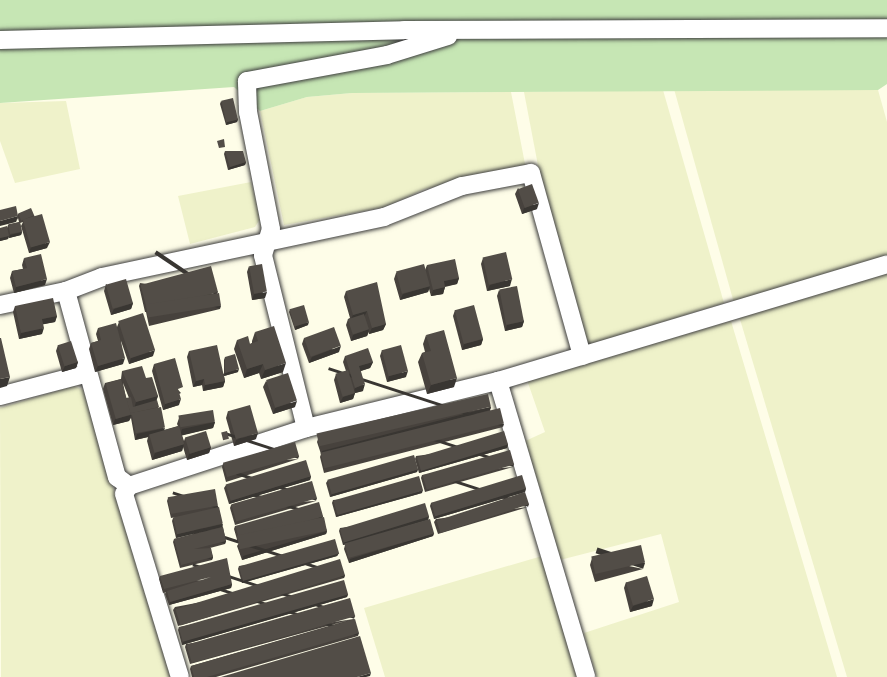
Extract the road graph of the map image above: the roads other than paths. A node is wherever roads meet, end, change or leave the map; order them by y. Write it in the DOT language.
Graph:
graph roads {
  1 [pos="887,27"];
  2 [pos="466,32"];
  3 [pos="0,40"];
  4 [pos="265,240"];
  5 [pos="887,264"];
  6 [pos="66,291"];
  7 [pos="0,305"];
  8 [pos="582,356"];
  9 [pos="88,373"];
  10 [pos="498,381"];
  11 [pos="0,396"];
  12 [pos="306,428"];
  13 [pos="129,486"];
  14 [pos="180,677"];
  15 [pos="586,677"];
  1 -- 2 [label="street"];
  2 -- 3 [label="street"];
  2 -- 4 [label="street"];
  4 -- 6 [label="street"];
  4 -- 8 [label="street"];
  4 -- 12 [label="street"];
  5 -- 8 [label="street"];
  6 -- 7 [label="street"];
  6 -- 9 [label="street"];
  8 -- 10 [label="street"];
  9 -- 11 [label="street"];
  9 -- 13 [label="street"];
  10 -- 12 [label="street"];
  10 -- 15 [label="street"];
  12 -- 13 [label="street"];
  13 -- 14 [label="street"];
}
